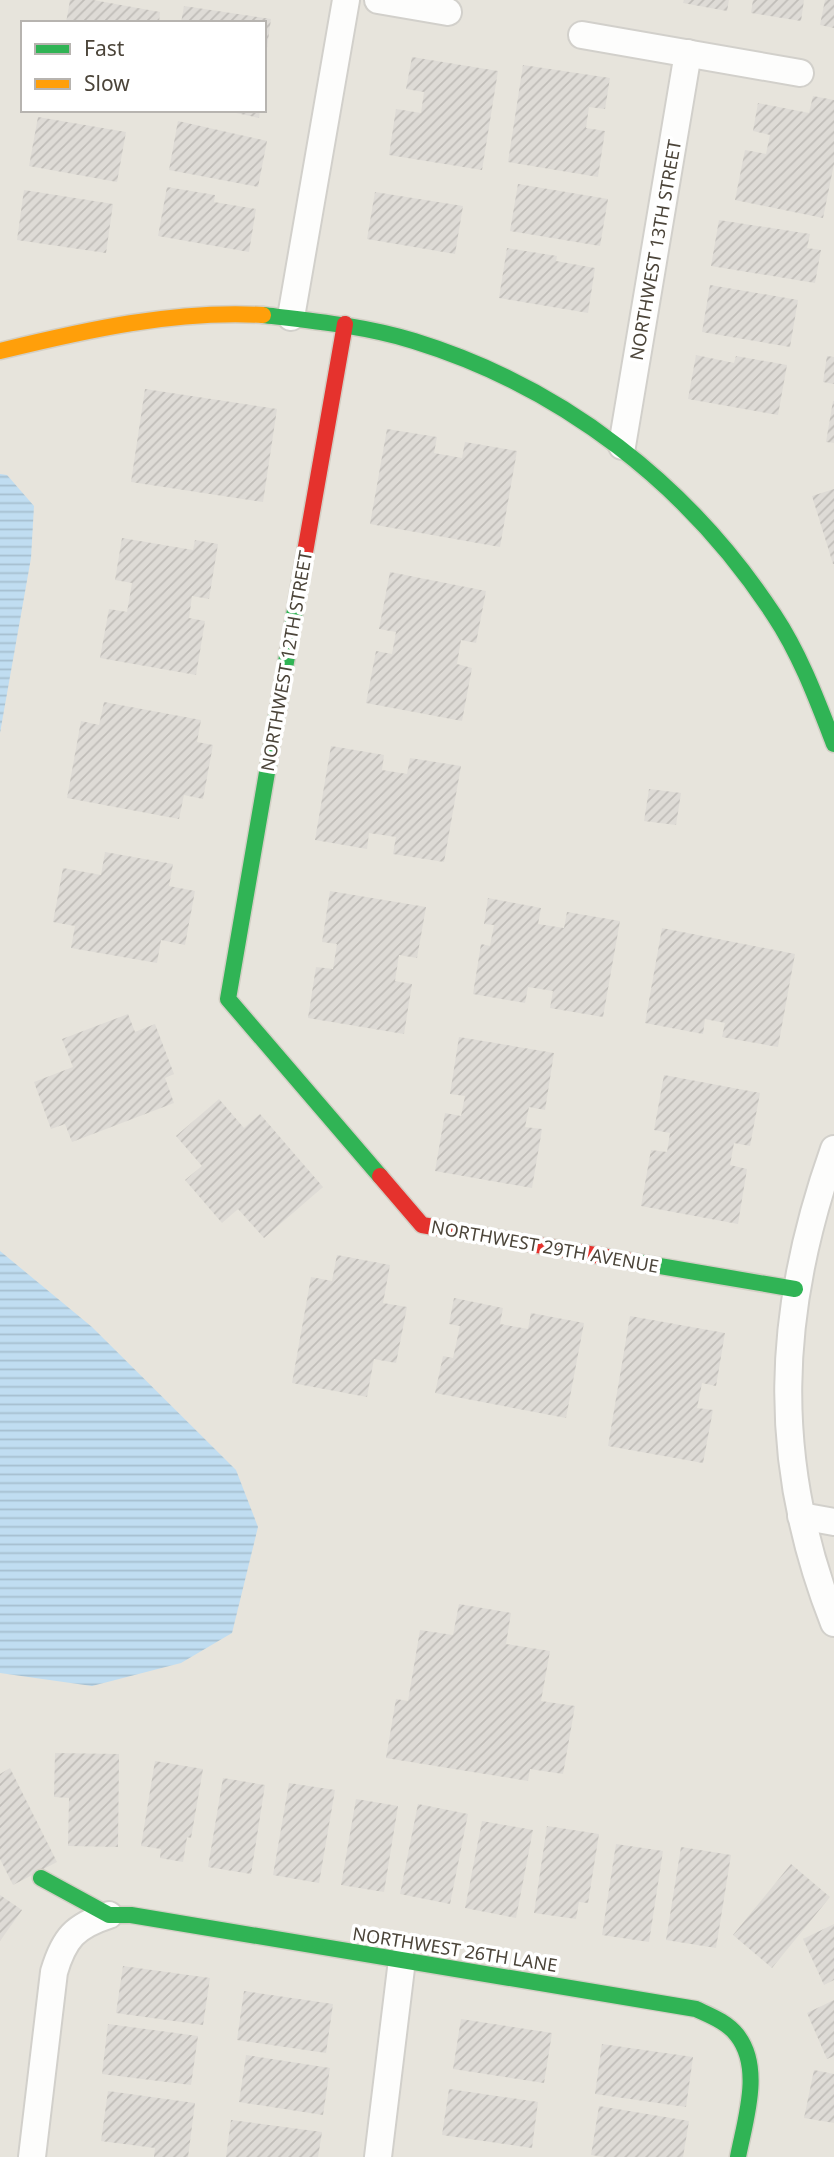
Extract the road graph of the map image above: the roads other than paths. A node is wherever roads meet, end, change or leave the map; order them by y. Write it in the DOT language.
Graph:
graph roads {
  1 [pos="346,0"];
  2 [pos="378,0"];
  3 [pos="448,12"];
  4 [pos="582,35"];
  5 [pos="688,53"];
  6 [pos="800,73"];
  7 [pos="291,317"];
  8 [pos="345,324"];
  9 [pos="0,351"];
  10 [pos="622,446"];
  11 [pos="834,744"];
  12 [pos="228,999"];
  13 [pos="834,1149"];
  14 [pos="828,1184"];
  15 [pos="795,1289"];
  16 [pos="801,1516"];
  17 [pos="834,1522"];
  18 [pos="834,1623"];
  19 [pos="41,1878"];
  20 [pos="110,1915"];
  21 [pos="402,1960"];
  22 [pos="32,2157"];
  23 [pos="378,2157"];
  24 [pos="738,2157"];
  1 -- 7 [label="street"];
  2 -- 3 [label="street"];
  4 -- 5 [label="street"];
  5 -- 6 [label="street"];
  5 -- 10 [label="street, NORTHWEST 13TH STREET"];
  7 -- 8 [label="street"];
  7 -- 9 [label="street"];
  8 -- 10 [label="street"];
  8 -- 12 [label="street, NORTHWEST 12TH STREET"];
  10 -- 11 [label="street"];
  12 -- 15 [label="street, NORTHWEST 29TH AVENUE"];
  13 -- 14 [label="street"];
  14 -- 15 [label="street"];
  15 -- 16 [label="street"];
  16 -- 17 [label="street"];
  16 -- 18 [label="street"];
  19 -- 20 [label="street, NORTHWEST 26TH LANE"];
  20 -- 21 [label="street, NORTHWEST 26TH LANE"];
  20 -- 22 [label="street"];
  21 -- 23 [label="street"];
  21 -- 24 [label="street, NORTHWEST 26TH LANE"];
}
